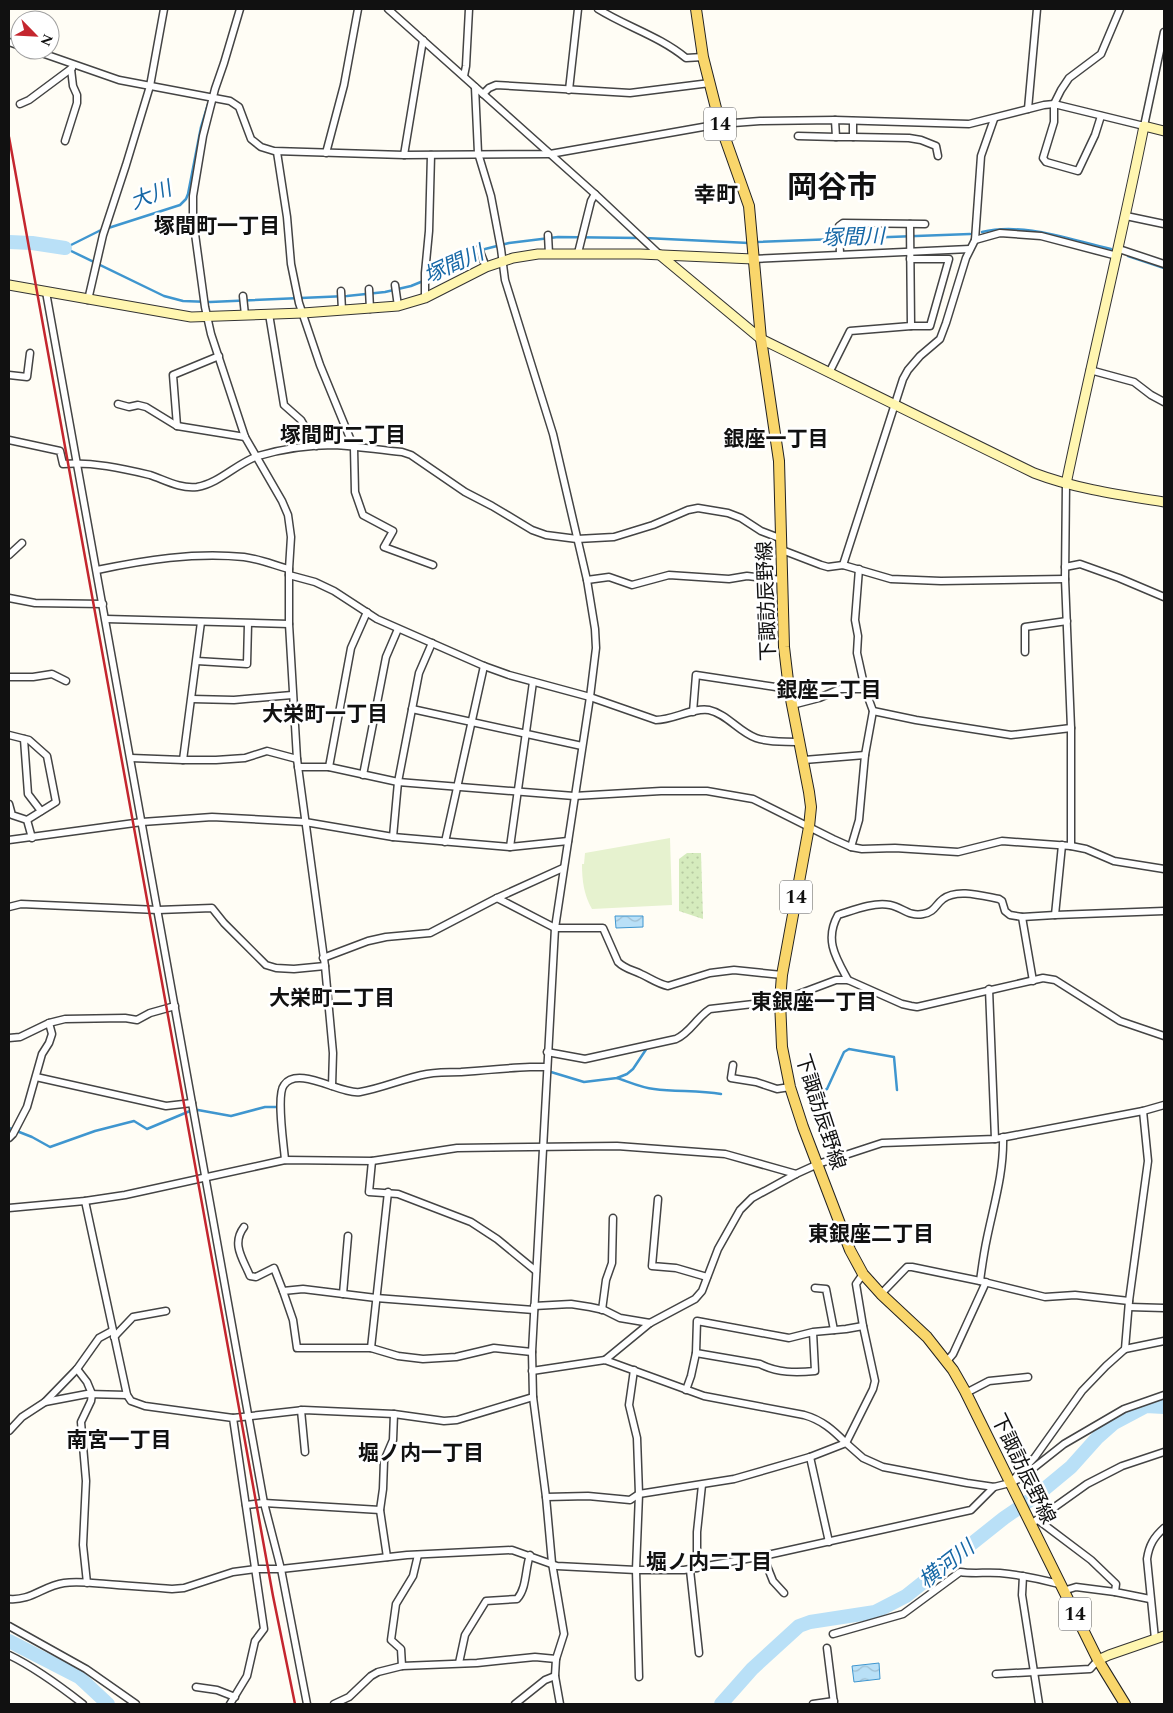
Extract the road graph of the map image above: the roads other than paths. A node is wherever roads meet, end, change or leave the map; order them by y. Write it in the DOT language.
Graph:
graph roads {
  1 [pos="164,9"];
  2 [pos="240,9"];
  3 [pos="358,9"];
  4 [pos="388,9"];
  5 [pos="469,9"];
  6 [pos="578,9"];
  7 [pos="598,9"];
  8 [pos="696,9"];
  9 [pos="1037,9"];
  10 [pos="1120,9"];
  11 [pos="1164,32"];
  12 [pos="424,40"];
  13 [pos="703,57"];
  14 [pos="57,60"];
  15 [pos="73,67"];
  16 [pos="464,76"];
  17 [pos="710,83"];
  18 [pos="150,86"];
  19 [pos="475,86"];
  20 [pos="569,90"];
  21 [pos="483,94"];
  22 [pos="213,96"];
  23 [pos="20,104"];
  24 [pos="1054,104"];
  25 [pos="1028,109"];
  26 [pos="1101,116"];
  27 [pos="994,119"];
  28 [pos="835,120"];
  29 [pos="853,121"];
  30 [pos="720,124"];
  31 [pos="1144,126"];
  32 [pos="1164,131"];
  33 [pos="798,136"];
  34 [pos="836,137"];
  35 [pos="854,137"];
  36 [pos="65,141"];
  37 [pos="277,152"];
  38 [pos="326,153"];
  39 [pos="478,153"];
  40 [pos="550,154"];
  41 [pos="404,155"];
  42 [pos="431,155"];
  43 [pos="938,156"];
  44 [pos="595,194"];
  45 [pos="1126,216"];
  46 [pos="910,224"];
  47 [pos="925,224"];
  48 [pos="1164,224"];
  49 [pos="548,235"];
  50 [pos="975,240"];
  51 [pos="478,249"];
  52 [pos="970,249"];
  53 [pos="909,251"];
  54 [pos="578,253"];
  55 [pos="1118,253"];
  56 [pos="549,254"];
  57 [pos="840,254"];
  58 [pos="660,255"];
  59 [pos="753,258"];
  60 [pos="910,259"];
  61 [pos="502,261"];
  62 [pos="484,262"];
  63 [pos="1164,264"];
  64 [pos="9,285"];
  65 [pos="395,285"];
  66 [pos="369,289"];
  67 [pos="342,291"];
  68 [pos="46,292"];
  69 [pos="244,296"];
  70 [pos="425,298"];
  71 [pos="88,300"];
  72 [pos="370,304"];
  73 [pos="398,306"];
  74 [pos="342,310"];
  75 [pos="303,313"];
  76 [pos="269,314"];
  77 [pos="245,315"];
  78 [pos="207,318"];
  79 [pos="911,326"];
  80 [pos="761,339"];
  81 [pos="30,353"];
  82 [pos="219,356"];
  83 [pos="1090,370"];
  84 [pos="829,373"];
  85 [pos="9,375"];
  86 [pos="1164,402"];
  87 [pos="118,404"];
  88 [pos="894,406"];
  89 [pos="176,426"];
  90 [pos="245,437"];
  91 [pos="9,440"];
  92 [pos="316,446"];
  93 [pos="354,448"];
  94 [pos="257,457"];
  95 [pos="78,463"];
  96 [pos="1066,484"];
  97 [pos="1164,502"];
  98 [pos="578,540"];
  99 [pos="22,543"];
  100 [pos="782,544"];
  101 [pos="9,555"];
  102 [pos="433,565"];
  103 [pos="842,565"];
  104 [pos="1065,567"];
  105 [pos="97,570"];
  106 [pos="859,570"];
  107 [pos="289,572"];
  108 [pos="1065,579"];
  109 [pos="587,580"];
  110 [pos="782,580"];
  111 [pos="1164,597"];
  112 [pos="9,598"];
  113 [pos="103,604"];
  114 [pos="367,612"];
  115 [pos="106,619"];
  116 [pos="1066,621"];
  117 [pos="201,622"];
  118 [pos="248,624"];
  119 [pos="289,624"];
  120 [pos="398,629"];
  121 [pos="432,643"];
  122 [pos="1024,652"];
  123 [pos="196,662"];
  124 [pos="484,666"];
  125 [pos="9,677"];
  126 [pos="66,681"];
  127 [pos="533,682"];
  128 [pos="790,689"];
  129 [pos="865,689"];
  130 [pos="292,695"];
  131 [pos="590,697"];
  132 [pos="192,699"];
  133 [pos="792,705"];
  134 [pos="412,709"];
  135 [pos="873,711"];
  136 [pos="694,712"];
  137 [pos="471,722"];
  138 [pos="1071,728"];
  139 [pos="527,734"];
  140 [pos="9,735"];
  141 [pos="24,739"];
  142 [pos="799,742"];
  143 [pos="582,746"];
  144 [pos="865,755"];
  145 [pos="130,758"];
  146 [pos="297,759"];
  147 [pos="183,760"];
  148 [pos="804,760"];
  149 [pos="298,767"];
  150 [pos="328,767"];
  151 [pos="363,775"];
  152 [pos="398,782"];
  153 [pos="456,787"];
  154 [pos="518,792"];
  155 [pos="574,796"];
  156 [pos="9,804"];
  157 [pos="41,812"];
  158 [pos="27,820"];
  159 [pos="142,822"];
  160 [pos="305,822"];
  161 [pos="809,827"];
  162 [pos="393,836"];
  163 [pos="32,838"];
  164 [pos="9,840"];
  165 [pos="568,841"];
  166 [pos="446,842"];
  167 [pos="1062,845"];
  168 [pos="1071,846"];
  169 [pos="510,847"];
  170 [pos="852,847"];
  171 [pos="563,868"];
  172 [pos="1164,869"];
  173 [pos="498,898"];
  174 [pos="9,906"];
  175 [pos="158,910"];
  176 [pos="1164,911"];
  177 [pos="1055,915"];
  178 [pos="1022,917"];
  179 [pos="555,928"];
  180 [pos="323,958"];
  181 [pos="325,966"];
  182 [pos="782,975"];
  183 [pos="848,980"];
  184 [pos="1033,981"];
  185 [pos="989,990"];
  186 [pos="780,1001"];
  187 [pos="175,1006"];
  188 [pos="49,1023"];
  189 [pos="1164,1036"];
  190 [pos="9,1038"];
  191 [pos="547,1052"];
  192 [pos="733,1065"];
  193 [pos="546,1068"];
  194 [pos="36,1077"];
  195 [pos="332,1086"];
  196 [pos="790,1087"];
  197 [pos="192,1103"];
  198 [pos="1164,1105"];
  199 [pos="1143,1111"];
  200 [pos="1003,1137"];
  201 [pos="9,1138"];
  202 [pos="995,1138"];
  203 [pos="543,1146"];
  204 [pos="285,1160"];
  205 [pos="372,1161"];
  206 [pos="818,1164"];
  207 [pos="796,1174"];
  208 [pos="205,1177"];
  209 [pos="388,1192"];
  210 [pos="658,1199"];
  211 [pos="85,1201"];
  212 [pos="9,1208"];
  213 [pos="613,1218"];
  214 [pos="244,1227"];
  215 [pos="348,1236"];
  216 [pos="536,1271"];
  217 [pos="863,1274"];
  218 [pos="706,1277"];
  219 [pos="983,1282"];
  220 [pos="815,1288"];
  221 [pos="283,1291"];
  222 [pos="343,1294"];
  223 [pos="881,1294"];
  224 [pos="376,1298"];
  225 [pos="1129,1304"];
  226 [pos="534,1308"];
  227 [pos="1164,1308"];
  228 [pos="602,1310"];
  229 [pos="166,1312"];
  230 [pos="650,1323"];
  231 [pos="863,1326"];
  232 [pos="834,1330"];
  233 [pos="813,1332"];
  234 [pos="113,1334"];
  235 [pos="1164,1341"];
  236 [pos="372,1348"];
  237 [pos="1125,1349"];
  238 [pos="532,1352"];
  239 [pos="696,1353"];
  240 [pos="605,1360"];
  241 [pos="947,1362"];
  242 [pos="77,1369"];
  243 [pos="634,1370"];
  244 [pos="532,1371"];
  245 [pos="1028,1377"];
  246 [pos="686,1390"];
  247 [pos="966,1393"];
  248 [pos="92,1394"];
  249 [pos="126,1395"];
  250 [pos="1164,1395"];
  251 [pos="533,1397"];
  252 [pos="45,1402"];
  253 [pos="301,1410"];
  254 [pos="394,1414"];
  255 [pos="248,1417"];
  256 [pos="232,1418"];
  257 [pos="9,1431"];
  258 [pos="846,1443"];
  259 [pos="305,1452"];
  260 [pos="1164,1452"];
  261 [pos="810,1457"];
  262 [pos="702,1484"];
  263 [pos="1012,1486"];
  264 [pos="994,1487"];
  265 [pos="638,1494"];
  266 [pos="546,1497"];
  267 [pos="264,1503"];
  268 [pos="246,1505"];
  269 [pos="380,1510"];
  270 [pos="1033,1522"];
  271 [pos="1164,1528"];
  272 [pos="829,1542"];
  273 [pos="418,1555"];
  274 [pos="530,1555"];
  275 [pos="763,1556"];
  276 [pos="387,1557"];
  277 [pos="552,1563"];
  278 [pos="697,1568"];
  279 [pos="280,1569"];
  280 [pos="256,1570"];
  281 [pos="636,1570"];
  282 [pos="690,1570"];
  283 [pos="1023,1576"];
  284 [pos="87,1582"];
  285 [pos="1061,1587"];
  286 [pos="1115,1592"];
  287 [pos="784,1593"];
  288 [pos="9,1599"];
  289 [pos="1150,1599"];
  290 [pos="9,1626"];
  291 [pos="833,1634"];
  292 [pos="1160,1638"];
  293 [pos="827,1648"];
  294 [pos="698,1653"];
  295 [pos="9,1655"];
  296 [pos="556,1659"];
  297 [pos="1098,1660"];
  298 [pos="458,1662"];
  299 [pos="402,1666"];
  300 [pos="1034,1672"];
  301 [pos="996,1674"];
  302 [pos="555,1676"];
  303 [pos="639,1677"];
  304 [pos="196,1687"];
  305 [pos="235,1697"];
  306 [pos="834,1703"];
  307 [pos="83,1704"];
  308 [pos="136,1704"];
  309 [pos="230,1704"];
  310 [pos="307,1704"];
  311 [pos="334,1704"];
  312 [pos="515,1704"];
  313 [pos="560,1704"];
  314 [pos="813,1704"];
  315 [pos="1039,1704"];
  316 [pos="1125,1704"];
  1 -- 18 [label="street"];
  2 -- 22 [label="street"];
  3 -- 38 [label="street"];
  4 -- 12 [label="street"];
  5 -- 16 [label="street"];
  6 -- 20 [label="street"];
  7 -- 13 [label="street"];
  8 -- 13 [label="main road, 下諏訪辰野線 / 14"];
  9 -- 25 [label="street"];
  10 -- 24 [label="street"];
  11 -- 31 [label="street"];
  12 -- 16 [label="street"];
  12 -- 41 [label="street"];
  13 -- 17 [label="main road, 下諏訪辰野線 / 14"];
  14 -- 15 [label="street"];
  15 -- 18 [label="street"];
  15 -- 23 [label="street"];
  15 -- 36 [label="street"];
  16 -- 19 [label="street"];
  17 -- 20 [label="street"];
  17 -- 30 [label="main road, 下諏訪辰野線 / 14"];
  18 -- 22 [label="street"];
  18 -- 71 [label="street"];
  19 -- 21 [label="street"];
  19 -- 39 [label="street"];
  20 -- 21 [label="street"];
  21 -- 40 [label="street"];
  22 -- 37 [label="street"];
  22 -- 78 [label="street"];
  24 -- 25 [label="street"];
  24 -- 26 [label="street"];
  24 -- 26 [label="street"];
  25 -- 27 [label="street"];
  26 -- 31 [label="street"];
  27 -- 29 [label="street"];
  27 -- 50 [label="street"];
  28 -- 29 [label="street"];
  28 -- 30 [label="street"];
  28 -- 34 [label="street"];
  29 -- 35 [label="street"];
  30 -- 40 [label="street"];
  30 -- 59 [label="main road, 下諏訪辰野線 / 14"];
  31 -- 32 [label="street"];
  31 -- 45 [label="street"];
  33 -- 34 [label="street"];
  34 -- 35 [label="street"];
  35 -- 43 [label="street"];
  37 -- 38 [label="street"];
  37 -- 75 [label="street"];
  38 -- 41 [label="street"];
  39 -- 40 [label="street"];
  39 -- 42 [label="street"];
  39 -- 61 [label="street"];
  40 -- 44 [label="street"];
  41 -- 42 [label="street"];
  42 -- 70 [label="street"];
  44 -- 54 [label="street"];
  44 -- 58 [label="street"];
  45 -- 48 [label="street"];
  45 -- 55 [label="street"];
  46 -- 47 [label="street"];
  46 -- 53 [label="street"];
  46 -- 57 [label="street"];
  49 -- 56 [label="street"];
  50 -- 52 [label="street"];
  50 -- 55 [label="street"];
  51 -- 62 [label="street"];
  52 -- 53 [label="street"];
  52 -- 88 [label="street"];
  53 -- 57 [label="street"];
  53 -- 60 [label="street"];
  54 -- 56 [label="street"];
  54 -- 58 [label="street"];
  55 -- 63 [label="street"];
  55 -- 83 [label="street"];
  56 -- 61 [label="street"];
  57 -- 59 [label="street"];
  58 -- 59 [label="street"];
  58 -- 80 [label="street"];
  59 -- 80 [label="main road, 下諏訪辰野線 / 14"];
  60 -- 79 [label="street"];
  60 -- 79 [label="street"];
  61 -- 62 [label="street"];
  61 -- 98 [label="street"];
  62 -- 70 [label="street"];
  64 -- 68 [label="street"];
  65 -- 73 [label="street"];
  66 -- 72 [label="street"];
  67 -- 74 [label="street"];
  68 -- 71 [label="street"];
  68 -- 95 [label="street"];
  69 -- 77 [label="street"];
  70 -- 73 [label="street"];
  71 -- 78 [label="street"];
  72 -- 73 [label="street"];
  72 -- 74 [label="street"];
  74 -- 75 [label="street"];
  75 -- 76 [label="street"];
  75 -- 93 [label="street"];
  76 -- 77 [label="street"];
  76 -- 92 [label="street"];
  77 -- 78 [label="street"];
  78 -- 82 [label="street"];
  79 -- 84 [label="street"];
  80 -- 84 [label="street"];
  80 -- 100 [label="main road, 下諏訪辰野線 / 14"];
  81 -- 85 [label="street"];
  82 -- 89 [label="street"];
  82 -- 90 [label="street"];
  83 -- 86 [label="street"];
  83 -- 96 [label="street"];
  84 -- 88 [label="street"];
  87 -- 89 [label="street"];
  88 -- 96 [label="street"];
  88 -- 103 [label="street"];
  89 -- 90 [label="street"];
  90 -- 94 [label="street"];
  91 -- 95 [label="street"];
  92 -- 93 [label="street"];
  92 -- 94 [label="street"];
  93 -- 98 [label="street"];
  93 -- 102 [label="street"];
  94 -- 95 [label="street"];
  94 -- 107 [label="street"];
  95 -- 105 [label="street"];
  96 -- 97 [label="street"];
  96 -- 104 [label="street"];
  98 -- 100 [label="street"];
  98 -- 109 [label="street"];
  99 -- 101 [label="street"];
  100 -- 103 [label="street"];
  100 -- 110 [label="main road, 下諏訪辰野線 / 14"];
  103 -- 106 [label="street"];
  104 -- 108 [label="street"];
  104 -- 111 [label="street"];
  105 -- 107 [label="street"];
  105 -- 113 [label="street"];
  106 -- 108 [label="street"];
  106 -- 129 [label="street"];
  107 -- 114 [label="street"];
  107 -- 119 [label="street"];
  108 -- 116 [label="street"];
  109 -- 110 [label="street"];
  109 -- 131 [label="street"];
  110 -- 128 [label="main road, 下諏訪辰野線 / 14"];
  112 -- 113 [label="street"];
  113 -- 115 [label="street"];
  114 -- 120 [label="street"];
  114 -- 150 [label="street"];
  115 -- 117 [label="street"];
  115 -- 145 [label="street"];
  116 -- 122 [label="street"];
  116 -- 138 [label="street"];
  117 -- 118 [label="street"];
  117 -- 123 [label="street"];
  118 -- 119 [label="street"];
  118 -- 123 [label="street"];
  119 -- 130 [label="street"];
  120 -- 121 [label="street"];
  120 -- 151 [label="street"];
  121 -- 124 [label="street"];
  121 -- 134 [label="street"];
  123 -- 132 [label="street"];
  124 -- 127 [label="street"];
  124 -- 137 [label="street"];
  125 -- 126 [label="street"];
  127 -- 131 [label="street"];
  127 -- 139 [label="street"];
  128 -- 133 [label="main road, 下諏訪辰野線 / 14"];
  128 -- 136 [label="street"];
  129 -- 133 [label="street"];
  129 -- 135 [label="street"];
  130 -- 132 [label="street"];
  130 -- 146 [label="street"];
  131 -- 136 [label="street"];
  131 -- 143 [label="street"];
  132 -- 147 [label="street"];
  133 -- 142 [label="main road, 下諏訪辰野線 / 14"];
  134 -- 137 [label="street"];
  134 -- 152 [label="street"];
  135 -- 138 [label="street"];
  135 -- 144 [label="street"];
  136 -- 142 [label="street"];
  137 -- 139 [label="street"];
  137 -- 153 [label="street"];
  138 -- 168 [label="street"];
  139 -- 143 [label="street"];
  139 -- 154 [label="street"];
  140 -- 141 [label="street"];
  141 -- 157 [label="street"];
  141 -- 157 [label="street"];
  142 -- 148 [label="main road, 下諏訪辰野線 / 14"];
  143 -- 155 [label="street"];
  144 -- 148 [label="street"];
  144 -- 170 [label="street"];
  145 -- 147 [label="street"];
  145 -- 159 [label="street"];
  146 -- 147 [label="street"];
  146 -- 149 [label="street"];
  148 -- 161 [label="main road, 下諏訪辰野線 / 14"];
  149 -- 150 [label="street"];
  149 -- 160 [label="street"];
  150 -- 151 [label="street"];
  151 -- 152 [label="street"];
  152 -- 153 [label="street"];
  152 -- 162 [label="street"];
  153 -- 154 [label="street"];
  153 -- 166 [label="street"];
  154 -- 155 [label="street"];
  154 -- 169 [label="street"];
  155 -- 161 [label="street"];
  155 -- 165 [label="street"];
  156 -- 158 [label="street"];
  157 -- 158 [label="street"];
  158 -- 163 [label="street"];
  159 -- 160 [label="street"];
  159 -- 163 [label="street"];
  159 -- 175 [label="street"];
  160 -- 162 [label="street"];
  160 -- 180 [label="street"];
  161 -- 170 [label="street"];
  161 -- 182 [label="main road, 下諏訪辰野線 / 14"];
  162 -- 166 [label="street"];
  163 -- 164 [label="street"];
  165 -- 169 [label="street"];
  165 -- 171 [label="street"];
  166 -- 169 [label="street"];
  167 -- 168 [label="street"];
  167 -- 170 [label="street"];
  167 -- 177 [label="street"];
  168 -- 172 [label="street"];
  171 -- 173 [label="street"];
  171 -- 179 [label="street"];
  173 -- 179 [label="street"];
  173 -- 180 [label="street"];
  174 -- 175 [label="street"];
  175 -- 181 [label="street"];
  175 -- 187 [label="street"];
  176 -- 177 [label="street"];
  177 -- 178 [label="street"];
  178 -- 183 [label="street"];
  178 -- 184 [label="street"];
  179 -- 182 [label="street"];
  179 -- 191 [label="street"];
  180 -- 181 [label="street"];
  181 -- 195 [label="street"];
  182 -- 186 [label="main road, 下諏訪辰野線 / 14"];
  183 -- 185 [label="street"];
  183 -- 186 [label="street"];
  184 -- 185 [label="street"];
  184 -- 189 [label="street"];
  185 -- 202 [label="street"];
  186 -- 191 [label="street"];
  186 -- 196 [label="main road, 下諏訪辰野線 / 14"];
  187 -- 188 [label="street"];
  187 -- 197 [label="street"];
  188 -- 190 [label="street"];
  188 -- 194 [label="street"];
  191 -- 193 [label="street"];
  192 -- 196 [label="street"];
  193 -- 195 [label="street"];
  193 -- 203 [label="street"];
  194 -- 197 [label="street"];
  194 -- 201 [label="street"];
  195 -- 204 [label="street"];
  196 -- 206 [label="main road, 下諏訪辰野線 / 14"];
  197 -- 208 [label="street"];
  198 -- 199 [label="street"];
  199 -- 200 [label="street"];
  199 -- 225 [label="street"];
  200 -- 202 [label="street"];
  200 -- 219 [label="street"];
  202 -- 206 [label="street"];
  203 -- 205 [label="street"];
  203 -- 207 [label="street"];
  203 -- 216 [label="street"];
  204 -- 205 [label="street"];
  204 -- 208 [label="street"];
  205 -- 209 [label="street"];
  206 -- 207 [label="street"];
  206 -- 217 [label="main road, 下諏訪辰野線 / 14"];
  207 -- 218 [label="street"];
  208 -- 211 [label="street"];
  208 -- 255 [label="street"];
  209 -- 216 [label="street"];
  209 -- 224 [label="street"];
  210 -- 218 [label="street"];
  211 -- 212 [label="street"];
  211 -- 234 [label="street"];
  213 -- 228 [label="street"];
  214 -- 221 [label="street"];
  215 -- 222 [label="street"];
  216 -- 226 [label="street"];
  217 -- 223 [label="main road, 下諏訪辰野線 / 14"];
  217 -- 231 [label="street"];
  218 -- 230 [label="street"];
  219 -- 223 [label="street"];
  219 -- 225 [label="street"];
  219 -- 241 [label="street"];
  220 -- 232 [label="street"];
  221 -- 222 [label="street"];
  221 -- 236 [label="street"];
  222 -- 224 [label="street"];
  223 -- 241 [label="main road, 下諏訪辰野線 / 14"];
  224 -- 226 [label="street"];
  224 -- 236 [label="street"];
  225 -- 227 [label="street"];
  225 -- 237 [label="street"];
  226 -- 228 [label="street"];
  226 -- 238 [label="street"];
  228 -- 230 [label="street"];
  229 -- 234 [label="street"];
  230 -- 240 [label="street"];
  231 -- 232 [label="street"];
  231 -- 258 [label="street"];
  232 -- 233 [label="street"];
  233 -- 239 [label="street"];
  233 -- 239 [label="street"];
  234 -- 242 [label="street"];
  234 -- 249 [label="street"];
  235 -- 237 [label="street"];
  236 -- 238 [label="street"];
  237 -- 263 [label="street"];
  238 -- 244 [label="street"];
  239 -- 246 [label="street"];
  240 -- 243 [label="street"];
  240 -- 244 [label="street"];
  241 -- 247 [label="main road, 下諏訪辰野線 / 14"];
  242 -- 248 [label="street"];
  242 -- 252 [label="street"];
  243 -- 246 [label="street"];
  243 -- 265 [label="street"];
  244 -- 251 [label="street"];
  245 -- 247 [label="street"];
  246 -- 258 [label="street"];
  247 -- 263 [label="main road, 下諏訪辰野線 / 14"];
  248 -- 249 [label="street"];
  248 -- 252 [label="street"];
  248 -- 284 [label="street"];
  249 -- 256 [label="street"];
  250 -- 263 [label="street"];
  251 -- 254 [label="street"];
  251 -- 266 [label="street"];
  252 -- 257 [label="street"];
  253 -- 254 [label="street"];
  253 -- 255 [label="street"];
  253 -- 259 [label="street"];
  254 -- 269 [label="street"];
  255 -- 256 [label="street"];
  255 -- 267 [label="street"];
  256 -- 268 [label="street"];
  258 -- 261 [label="street"];
  258 -- 264 [label="street"];
  260 -- 270 [label="street"];
  261 -- 262 [label="street"];
  261 -- 272 [label="street"];
  262 -- 265 [label="street"];
  262 -- 278 [label="street"];
  263 -- 264 [label="street"];
  263 -- 270 [label="main road, 下諏訪辰野線 / 14"];
  264 -- 272 [label="street"];
  265 -- 266 [label="street"];
  265 -- 281 [label="street"];
  266 -- 277 [label="street"];
  267 -- 268 [label="street"];
  267 -- 269 [label="street"];
  267 -- 279 [label="street"];
  268 -- 280 [label="street"];
  269 -- 276 [label="street"];
  270 -- 285 [label="main road, 下諏訪辰野線 / 14"];
  270 -- 286 [label="street"];
  271 -- 289 [label="street"];
  272 -- 275 [label="street"];
  273 -- 274 [label="street"];
  273 -- 276 [label="street"];
  273 -- 299 [label="street"];
  274 -- 277 [label="street"];
  274 -- 298 [label="street"];
  275 -- 278 [label="street"];
  275 -- 287 [label="street"];
  276 -- 279 [label="street"];
  277 -- 281 [label="street"];
  277 -- 296 [label="street"];
  278 -- 282 [label="street"];
  279 -- 280 [label="street"];
  279 -- 310 [label="street"];
  280 -- 284 [label="street"];
  280 -- 305 [label="street"];
  281 -- 282 [label="street"];
  281 -- 303 [label="street"];
  282 -- 294 [label="street"];
  283 -- 285 [label="street"];
  283 -- 291 [label="street"];
  283 -- 300 [label="street"];
  284 -- 288 [label="street"];
  285 -- 286 [label="street"];
  285 -- 297 [label="main road, 下諏訪辰野線 / 14"];
  286 -- 289 [label="street"];
  289 -- 292 [label="street"];
  290 -- 308 [label="street"];
  292 -- 297 [label="street"];
  293 -- 306 [label="street"];
  295 -- 307 [label="street"];
  296 -- 298 [label="street"];
  296 -- 302 [label="street"];
  297 -- 300 [label="street"];
  297 -- 316 [label="main road, 下諏訪辰野線 / 14"];
  298 -- 299 [label="street"];
  299 -- 311 [label="street"];
  300 -- 301 [label="street"];
  300 -- 315 [label="street"];
  302 -- 312 [label="street"];
  302 -- 313 [label="street"];
  304 -- 305 [label="street"];
  305 -- 309 [label="street"];
  306 -- 314 [label="street"];
}
